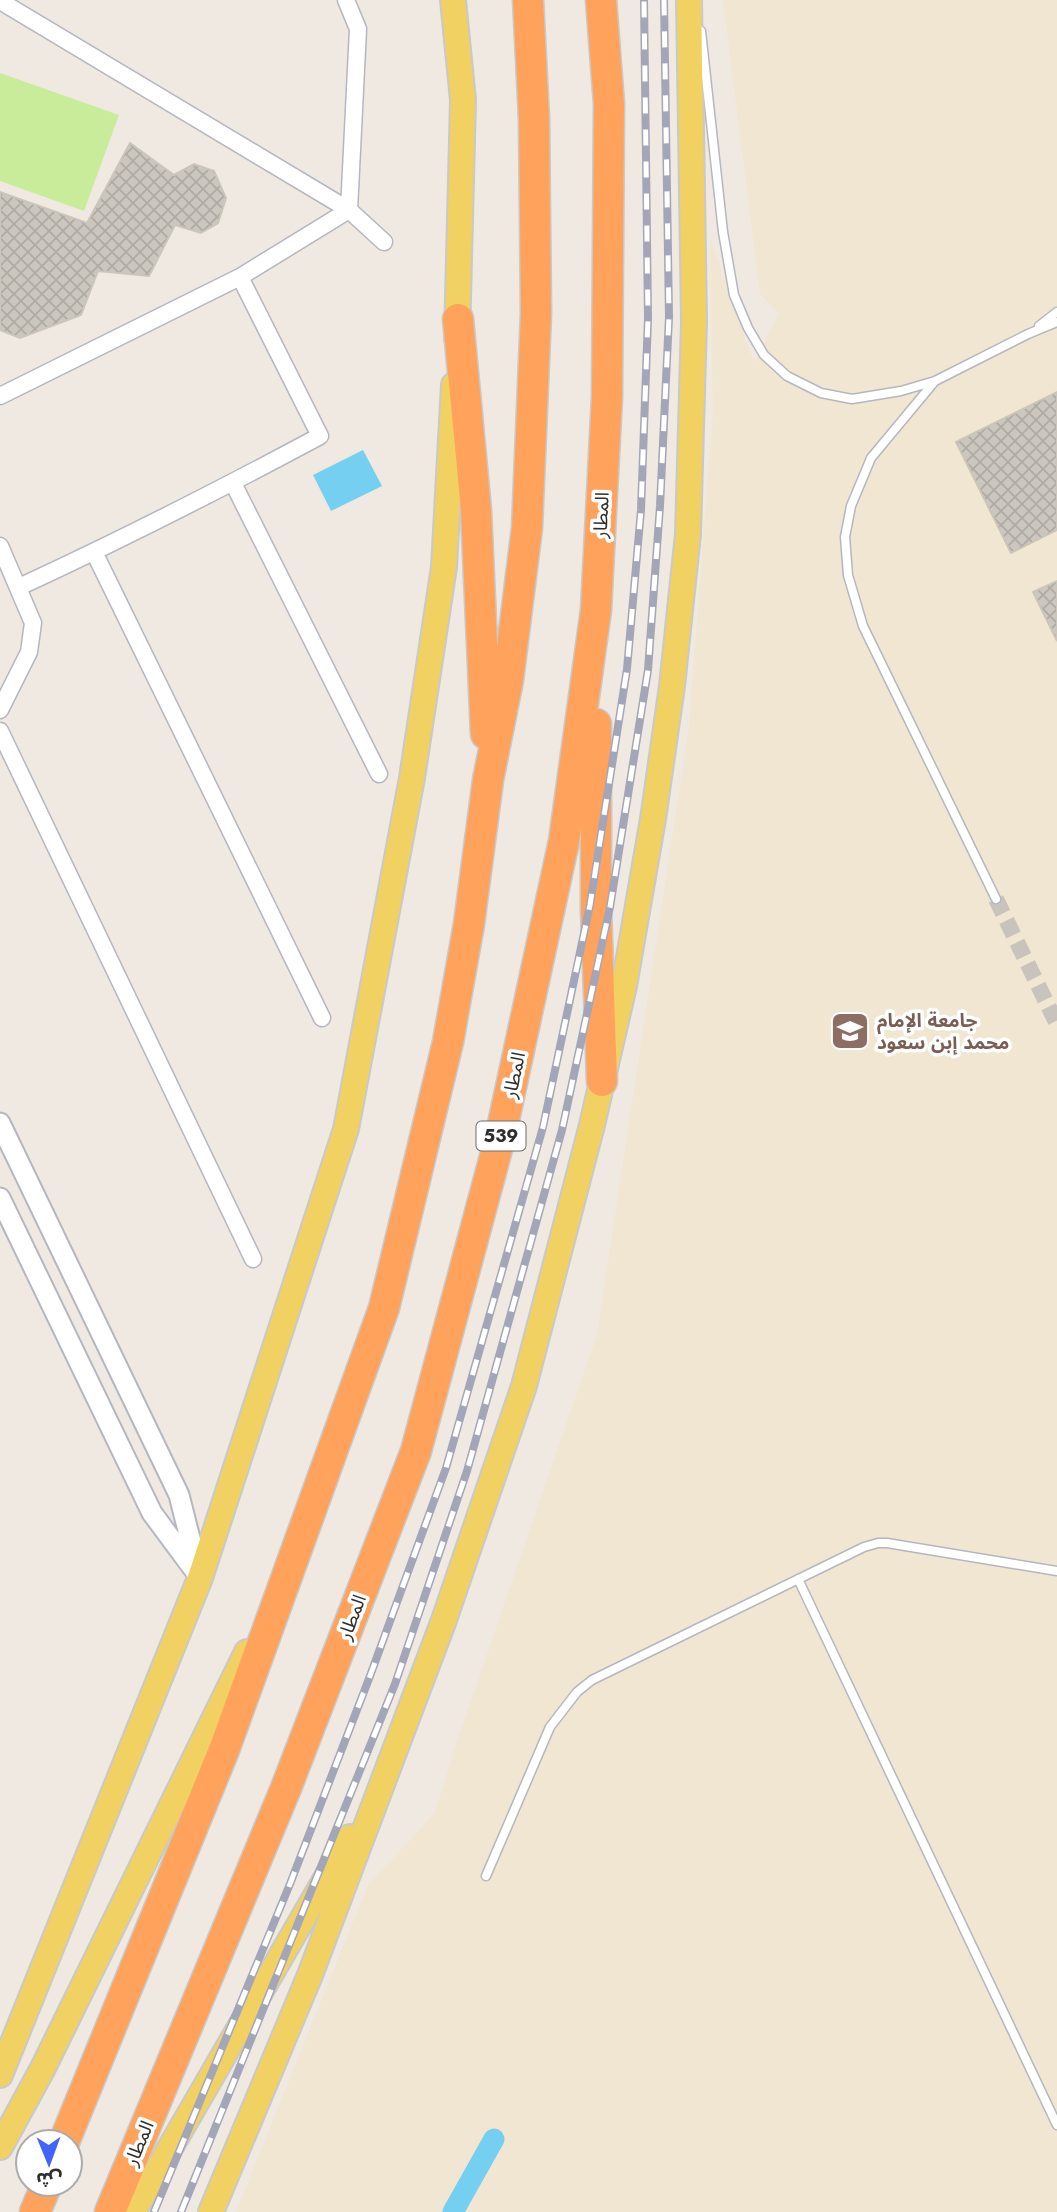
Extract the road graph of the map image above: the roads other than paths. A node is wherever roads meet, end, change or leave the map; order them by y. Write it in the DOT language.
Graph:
graph roads {
  1 [pos="346,0"];
  2 [pos="453,0"];
  3 [pos="528,0"];
  4 [pos="601,0"];
  5 [pos="697,0"];
  6 [pos="0,1"];
  7 [pos="694,7"];
  8 [pos="700,27"];
  9 [pos="349,210"];
  10 [pos="384,243"];
  11 [pos="240,277"];
  12 [pos="1056,316"];
  13 [pos="458,319"];
  14 [pos="935,382"];
  15 [pos="0,396"];
  16 [pos="233,483"];
  17 [pos="0,546"];
  18 [pos="94,552"];
  19 [pos="19,587"];
  20 [pos="596,610"];
  21 [pos="0,710"];
  22 [pos="0,731"];
  23 [pos="379,774"];
  24 [pos="488,780"];
  25 [pos="996,899"];
  26 [pos="321,1018"];
  27 [pos="602,1081"];
  28 [pos="0,1123"];
  29 [pos="0,1198"];
  30 [pos="253,1259"];
  31 [pos="301,1541"];
  32 [pos="1057,1572"];
  33 [pos="200,1578"];
  34 [pos="799,1579"];
  35 [pos="383,1783"];
  36 [pos="486,1876"];
  37 [pos="0,2076"];
  38 [pos="1057,2125"];
  39 [pos="70,2128"];
  40 [pos="0,2147"];
  41 [pos="110,2212"];
  42 [pos="133,2212"];
  43 [pos="211,2212"];
  1 -- 9 [label="street"];
  2 -- 13 [label="main road"];
  3 -- 24 [label="highway"];
  4 -- 20 [label="highway, المطار / 539"];
  5 -- 7 [label="lane"];
  6 -- 9 [label="street"];
  7 -- 27 [label="main road"];
  8 -- 14 [label="lane"];
  9 -- 10 [label="street"];
  9 -- 11 [label="street"];
  11 -- 15 [label="street"];
  11 -- 16 [label="street"];
  12 -- 14 [label="lane"];
  13 -- 24 [label="highway"];
  13 -- 33 [label="main road"];
  14 -- 25 [label="lane"];
  16 -- 18 [label="street"];
  16 -- 23 [label="street"];
  17 -- 19 [label="street"];
  18 -- 19 [label="street"];
  18 -- 26 [label="street"];
  19 -- 21 [label="street"];
  20 -- 27 [label="highway"];
  20 -- 41 [label="highway, المطار / 539"];
  22 -- 30 [label="street"];
  24 -- 31 [label="highway"];
  27 -- 35 [label="main road"];
  28 -- 33 [label="street"];
  29 -- 33 [label="street"];
  31 -- 39 [label="highway"];
  31 -- 40 [label="main road"];
  32 -- 34 [label="lane"];
  33 -- 37 [label="main road"];
  34 -- 36 [label="lane"];
  34 -- 38 [label="lane"];
  35 -- 42 [label="main road"];
  35 -- 43 [label="main road"];
}
